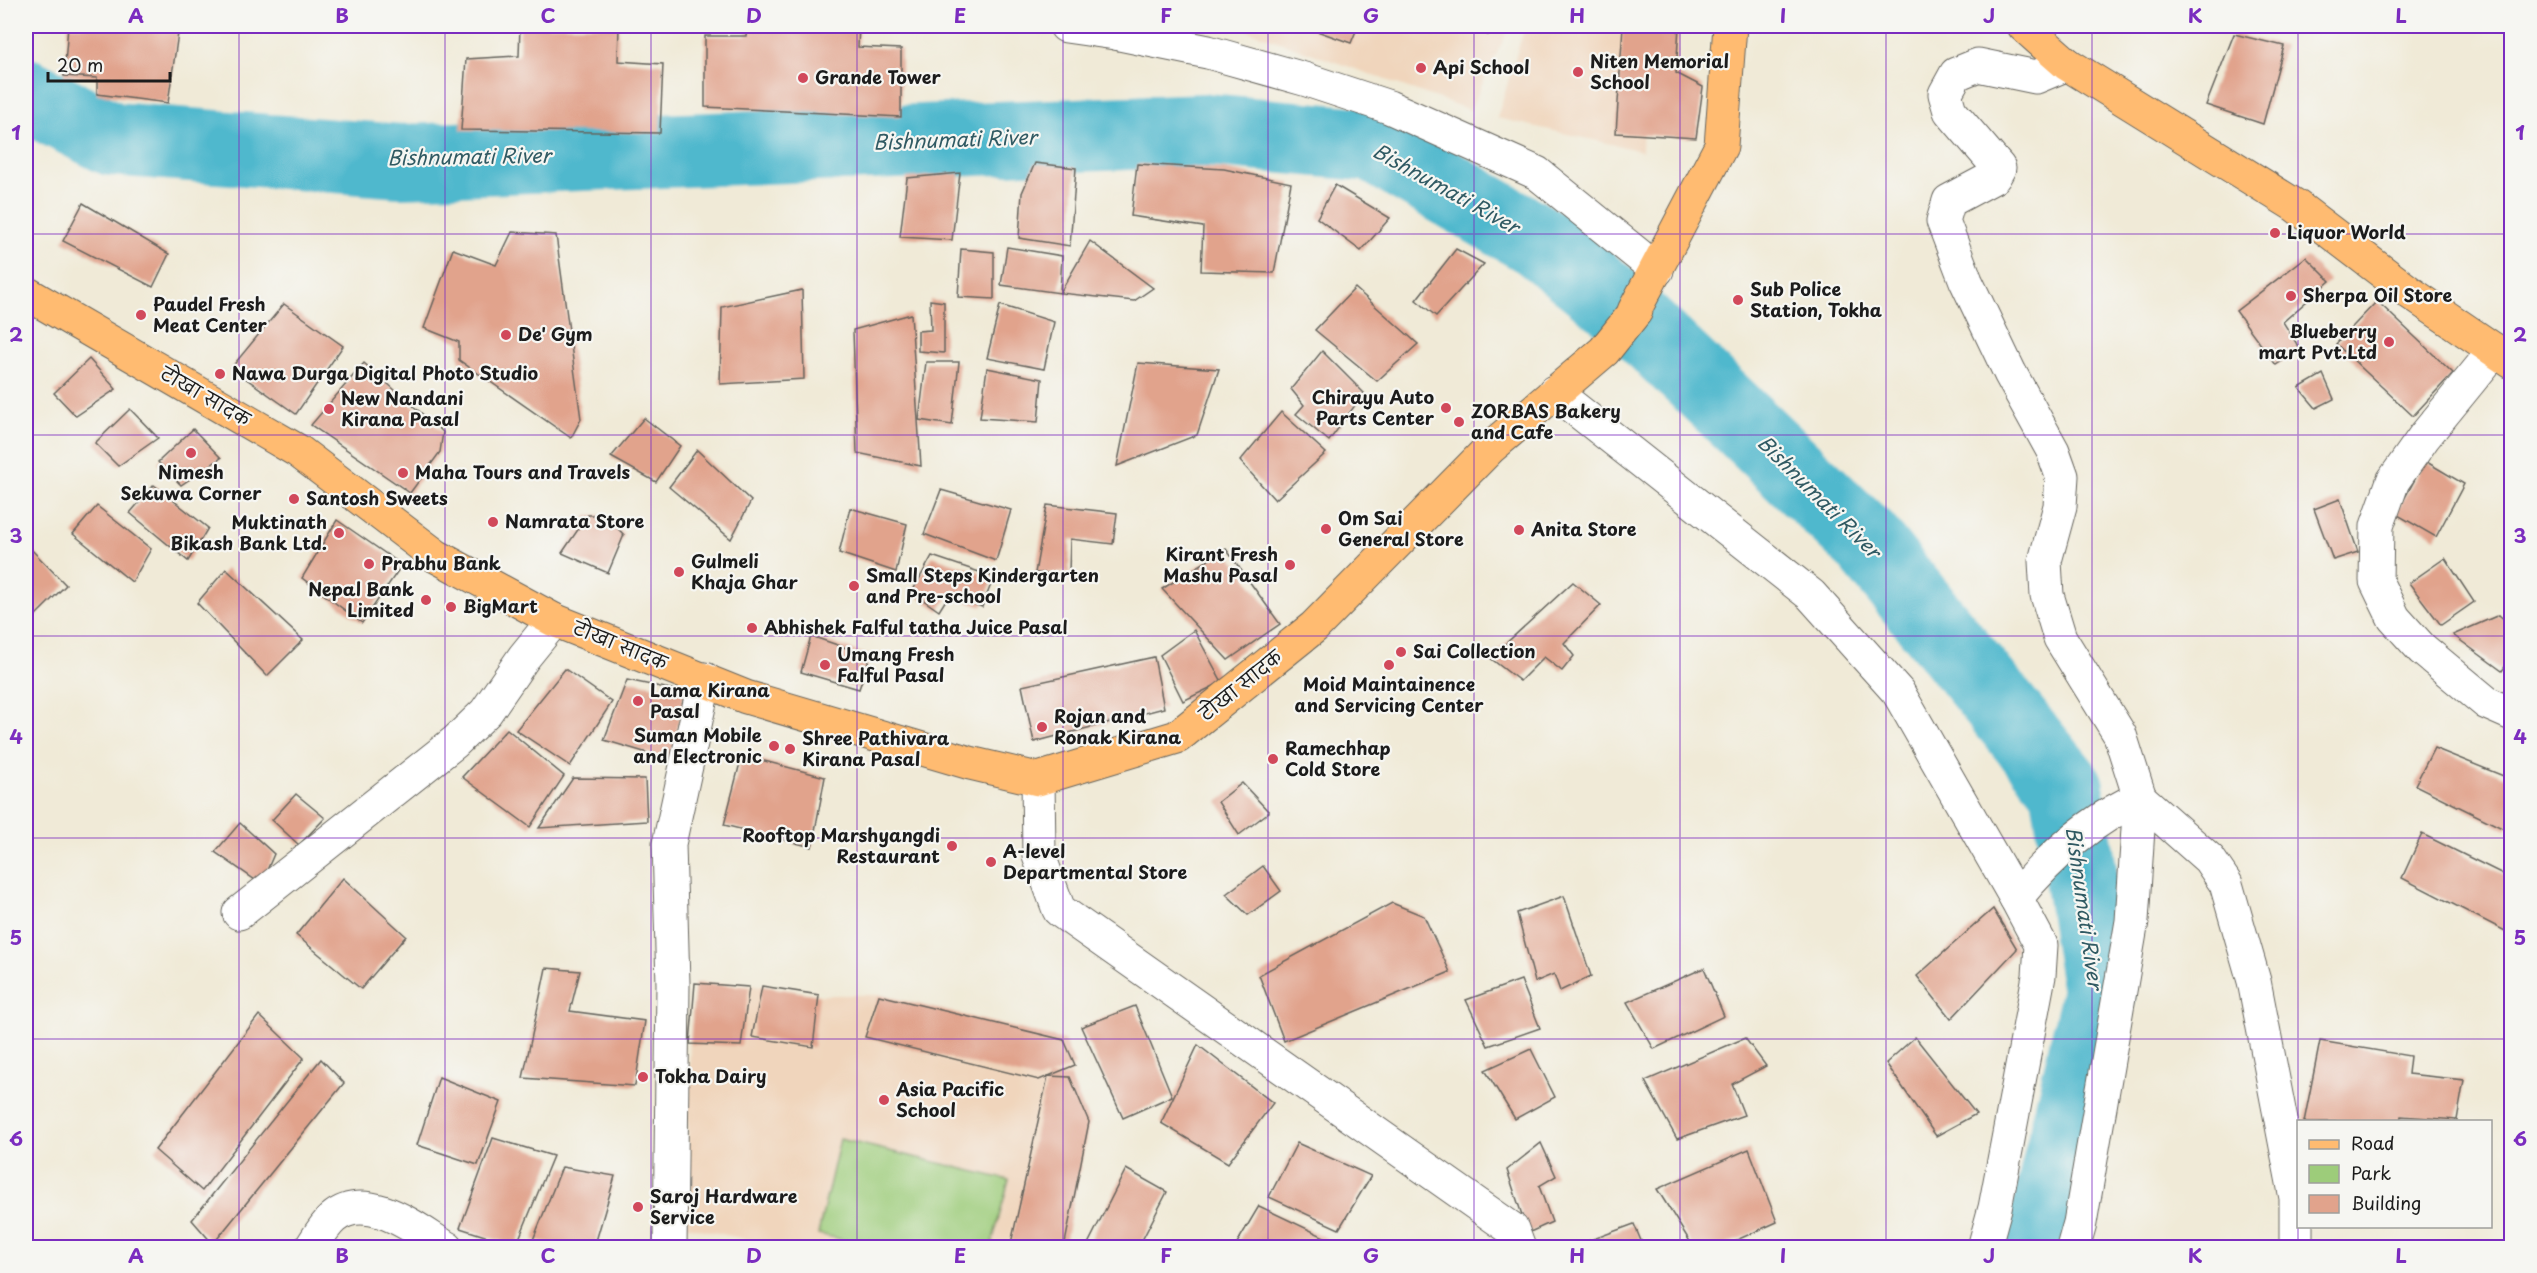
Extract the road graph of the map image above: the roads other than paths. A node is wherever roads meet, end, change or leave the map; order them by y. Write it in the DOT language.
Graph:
graph roads {
  1 [pos="1066,26"];
  2 [pos="1730,26"];
  3 [pos="2024,26"];
  4 [pos="2067,64"];
  5 [pos="1657,270"];
  6 [pos="26,293"];
  7 [pos="2503,356"];
  8 [pos="1554,392"];
  9 [pos="554,620"];
  10 [pos="705,679"];
  11 [pos="2511,714"];
  12 [pos="1038,779"];
  13 [pos="2126,804"];
  14 [pos="2016,898"];
  15 [pos="239,913"];
  16 [pos="311,1248"];
  17 [pos="447,1248"];
  18 [pos="670,1248"];
  19 [pos="1519,1248"];
  20 [pos="1984,1248"];
  21 [pos="2073,1248"];
  22 [pos="2296,1248"];
  1 -- 5 [label="street"];
  2 -- 5 [label="main road, टोखा सादक"];
  3 -- 4 [label="main road"];
  4 -- 7 [label="main road"];
  4 -- 13 [label="street"];
  5 -- 8 [label="main road, टोखा सादक"];
  6 -- 9 [label="main road, टोखा सादक"];
  7 -- 11 [label="street"];
  8 -- 12 [label="main road, टोखा सादक"];
  8 -- 14 [label="street"];
  9 -- 10 [label="main road, टोखा सादक"];
  9 -- 15 [label="street"];
  10 -- 12 [label="main road, टोखा सादक"];
  10 -- 18 [label="street"];
  12 -- 19 [label="street"];
  13 -- 14 [label="street"];
  13 -- 21 [label="street"];
  13 -- 22 [label="street"];
  14 -- 20 [label="street"];
  16 -- 17 [label="street"];
}
